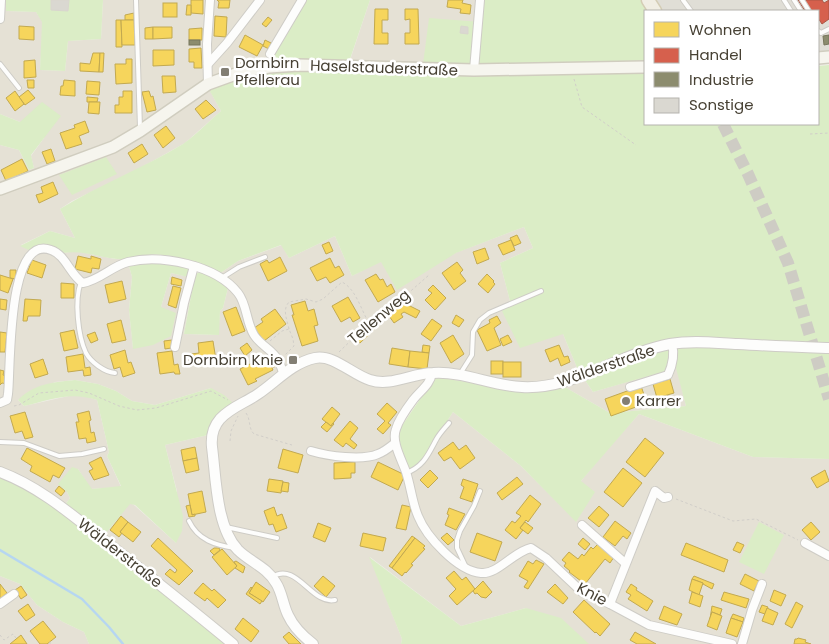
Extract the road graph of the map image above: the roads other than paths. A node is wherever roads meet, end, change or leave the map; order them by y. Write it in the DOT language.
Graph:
graph roads {
  1 [pos="0,0"];
  2 [pos="136,0"];
  3 [pos="210,0"];
  4 [pos="260,0"];
  5 [pos="302,0"];
  6 [pos="480,0"];
  7 [pos="0,19"];
  8 [pos="270,54"];
  9 [pos="0,64"];
  10 [pos="208,64"];
  11 [pos="644,67"];
  12 [pos="474,70"];
  13 [pos="208,84"];
  14 [pos="19,88"];
  15 [pos="140,131"];
  16 [pos="0,189"];
  17 [pos="265,257"];
  18 [pos="194,266"];
  19 [pos="220,279"];
  20 [pos="81,282"];
  21 [pos="541,291"];
  22 [pos="672,344"];
  23 [pos="175,347"];
  24 [pos="829,348"];
  25 [pos="115,373"];
  26 [pos="432,373"];
  27 [pos="284,374"];
  28 [pos="459,375"];
  29 [pos="630,387"];
  30 [pos="2,402"];
  31 [pos="448,423"];
  32 [pos="0,442"];
  33 [pos="395,443"];
  34 [pos="104,449"];
  35 [pos="311,451"];
  36 [pos="0,472"];
  37 [pos="406,473"];
  38 [pos="480,491"];
  39 [pos="668,497"];
  40 [pos="189,521"];
  41 [pos="582,525"];
  42 [pos="224,527"];
  43 [pos="277,538"];
  44 [pos="805,543"];
  45 [pos="237,548"];
  46 [pos="829,556"];
  47 [pos="625,563"];
  48 [pos="466,567"];
  49 [pos="272,577"];
  50 [pos="762,584"];
  51 [pos="14,594"];
  52 [pos="335,600"];
  53 [pos="0,604"];
  54 [pos="610,604"];
  55 [pos="233,644"];
  56 [pos="313,644"];
  57 [pos="732,644"];
  58 [pos="742,644"];
  1 -- 7 [label="street"];
  2 -- 15 [label="lane"];
  3 -- 10 [label="street"];
  4 -- 10 [label="street"];
  5 -- 8 [label="street"];
  6 -- 12 [label="street"];
  9 -- 14 [label="lane"];
  10 -- 13 [label="street"];
  11 -- 12 [label="main road, Haselstauderstraße"];
  12 -- 13 [label="main road, Haselstauderstraße"];
  13 -- 15 [label="main road, Haselstauderstraße"];
  15 -- 16 [label="main road, Haselstauderstraße"];
  17 -- 19 [label="lane"];
  18 -- 19 [label="street"];
  18 -- 20 [label="street"];
  18 -- 23 [label="street"];
  19 -- 27 [label="street"];
  20 -- 25 [label="lane"];
  20 -- 30 [label="street"];
  21 -- 28 [label="lane"];
  22 -- 24 [label="street, Wälderstraße"];
  22 -- 28 [label="street, Wälderstraße"];
  22 -- 29 [label="street"];
  26 -- 27 [label="street, Wälderstraße"];
  26 -- 28 [label="street, Wälderstraße"];
  26 -- 33 [label="street"];
  27 -- 42 [label="street"];
  31 -- 37 [label="lane"];
  32 -- 34 [label="lane"];
  33 -- 35 [label="street"];
  33 -- 37 [label="street, Knie"];
  36 -- 55 [label="street, Wälderstraße"];
  37 -- 48 [label="street, Knie"];
  38 -- 48 [label="lane"];
  39 -- 47 [label="street"];
  40 -- 45 [label="lane"];
  41 -- 47 [label="street"];
  42 -- 43 [label="lane"];
  42 -- 45 [label="street"];
  44 -- 46 [label="street"];
  45 -- 49 [label="street"];
  47 -- 54 [label="street"];
  48 -- 54 [label="street, Knie"];
  49 -- 52 [label="lane"];
  49 -- 56 [label="street"];
  50 -- 58 [label="street"];
  51 -- 53 [label="street"];
  54 -- 57 [label="street, Knie"];
}
